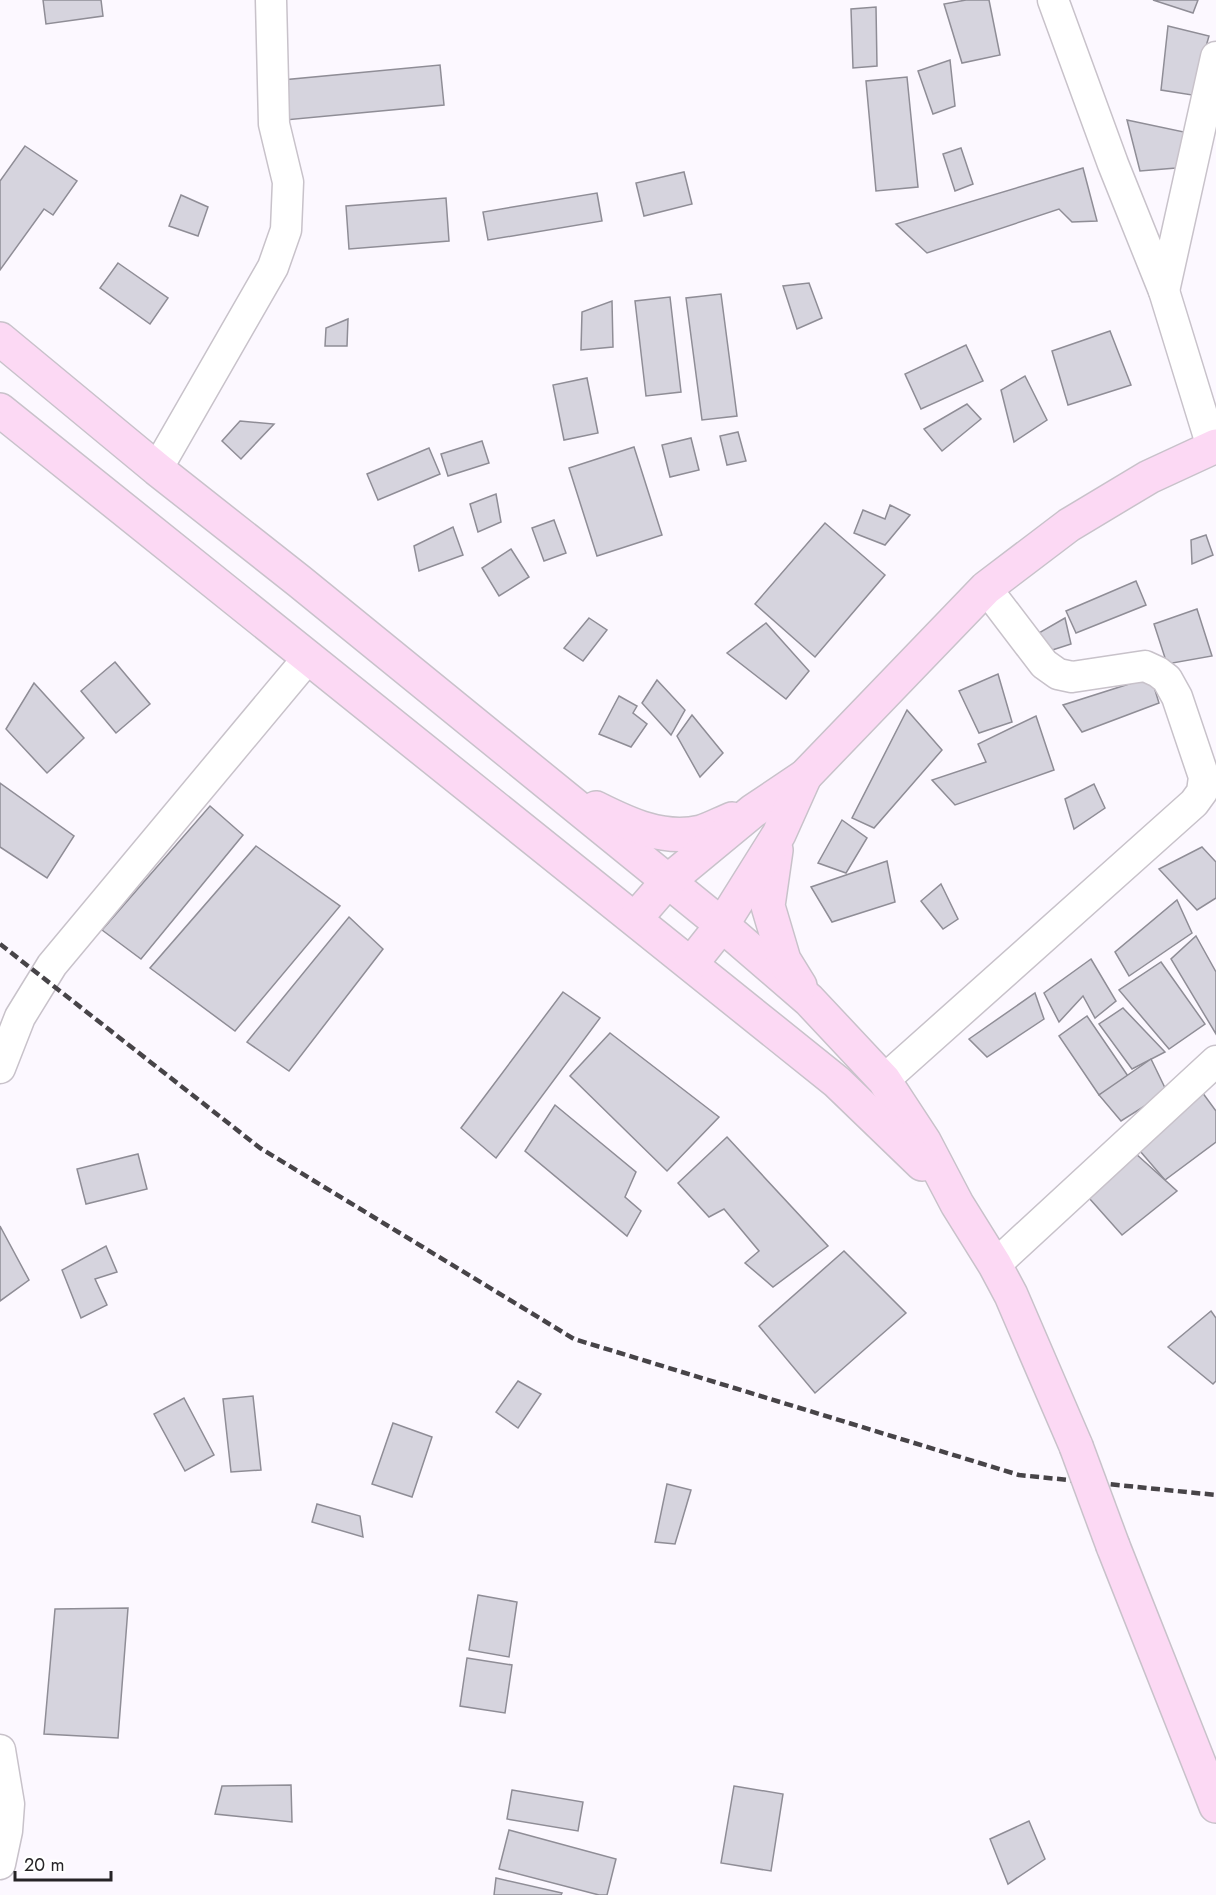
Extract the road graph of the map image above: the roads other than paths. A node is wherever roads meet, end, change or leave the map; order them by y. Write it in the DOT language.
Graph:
graph roads {
  1 [pos="271,0"];
  2 [pos="1053,0"];
  3 [pos="1216,57"];
  4 [pos="1164,291"];
  5 [pos="0,339"];
  6 [pos="0,410"];
  7 [pos="1214,446"];
  8 [pos="157,469"];
  9 [pos="986,588"];
  10 [pos="308,658"];
  11 [pos="805,776"];
  12 [pos="551,786"];
  13 [pos="753,811"];
  14 [pos="779,834"];
  15 [pos="667,882"];
  16 [pos="635,919"];
  17 [pos="722,925"];
  18 [pos="691,964"];
  19 [pos="808,1000"];
  20 [pos="1216,1061"];
  21 [pos="0,1068"];
  22 [pos="884,1080"];
  23 [pos="957,1204"];
  24 [pos="995,1265"];
  25 [pos="0,1750"];
  26 [pos="1216,1806"];
  27 [pos="0,1864"];
  1 -- 8 [label="street"];
  2 -- 4 [label="street"];
  3 -- 4 [label="street"];
  4 -- 7 [label="street"];
  5 -- 8 [label="main road"];
  6 -- 10 [label="main road"];
  7 -- 9 [label="main road"];
  8 -- 12 [label="main road"];
  9 -- 11 [label="main road"];
  9 -- 22 [label="street"];
  10 -- 16 [label="main road"];
  10 -- 21 [label="street"];
  11 -- 13 [label="main road"];
  11 -- 14 [label="main road"];
  12 -- 13 [label="main road"];
  12 -- 15 [label="main road"];
  13 -- 15 [label="main road"];
  14 -- 17 [label="main road"];
  14 -- 19 [label="main road"];
  15 -- 16 [label="main road"];
  15 -- 17 [label="main road"];
  16 -- 18 [label="main road"];
  17 -- 18 [label="main road"];
  17 -- 19 [label="main road"];
  18 -- 23 [label="main road"];
  19 -- 22 [label="main road"];
  20 -- 24 [label="street"];
  22 -- 23 [label="main road"];
  23 -- 24 [label="main road"];
  24 -- 26 [label="main road, bridge"];
  25 -- 27 [label="street"];
}
